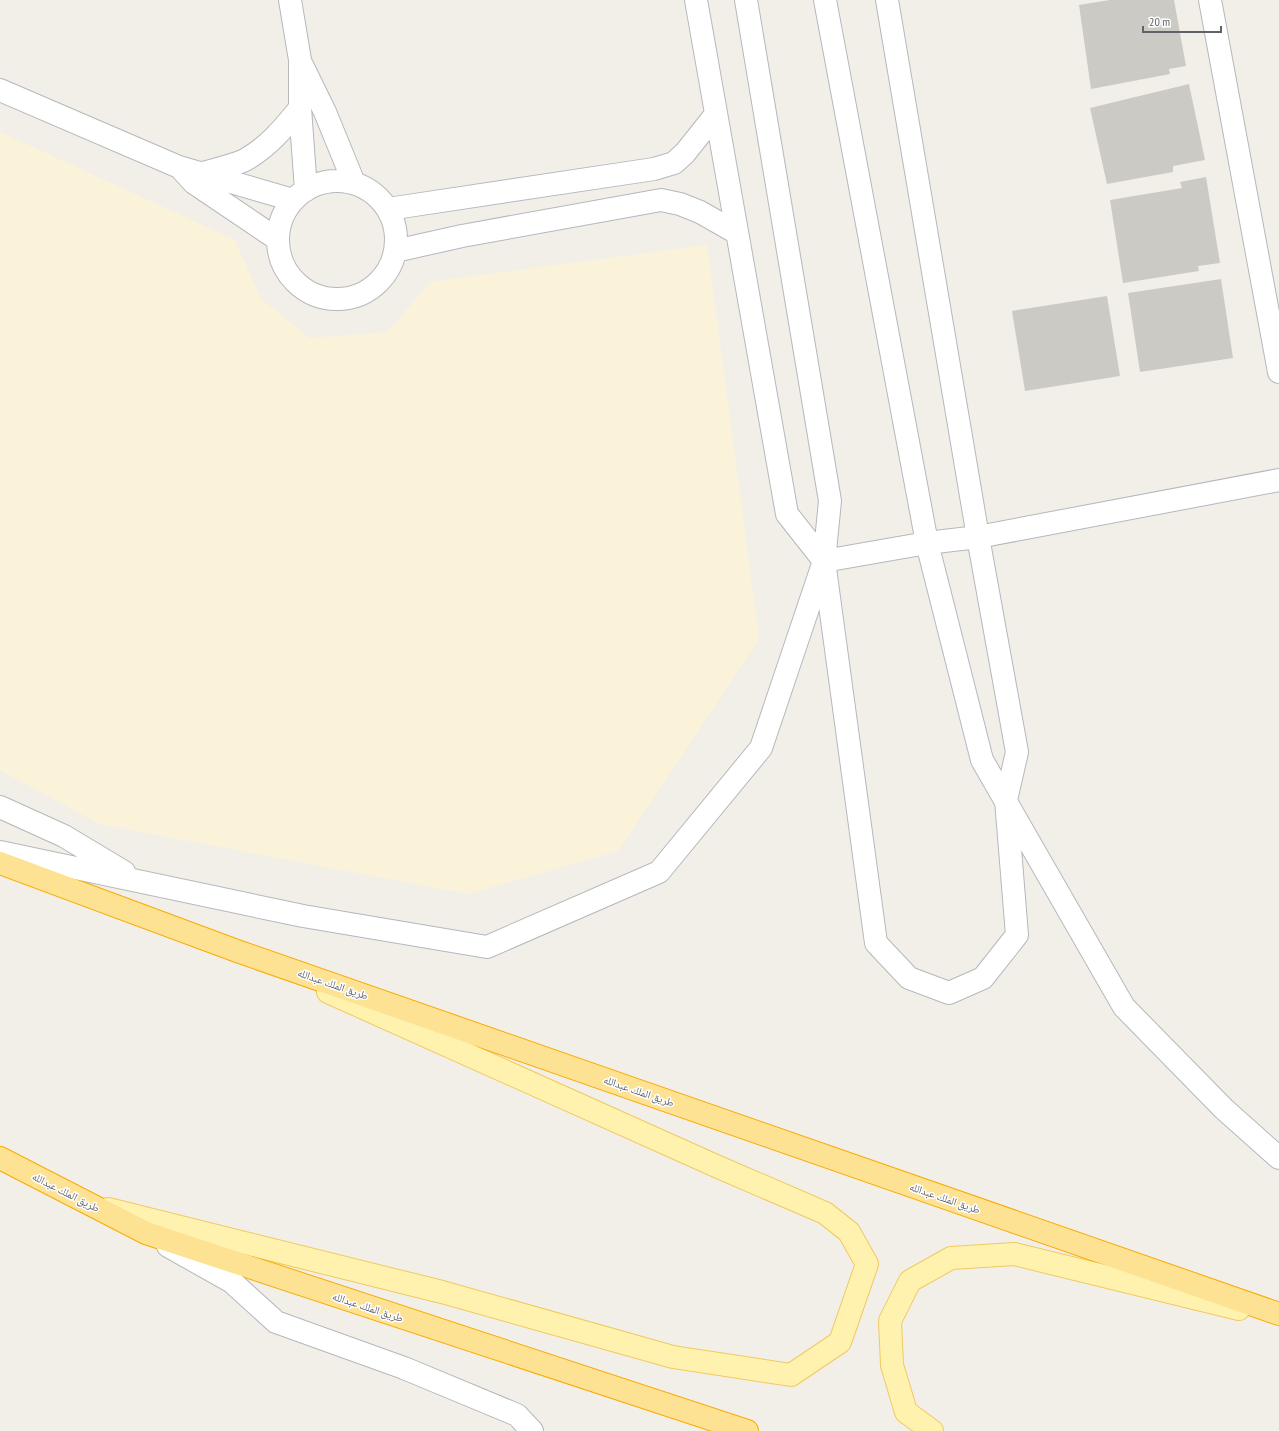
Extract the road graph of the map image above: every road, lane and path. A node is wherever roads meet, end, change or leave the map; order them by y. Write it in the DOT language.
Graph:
graph roads {
  1 [pos="290,0"];
  2 [pos="696,0"];
  3 [pos="746,0"];
  4 [pos="824,0"];
  5 [pos="887,0"];
  6 [pos="1210,0"];
  7 [pos="300,60"];
  8 [pos="0,90"];
  9 [pos="300,108"];
  10 [pos="716,114"];
  11 [pos="180,167"];
  12 [pos="202,173"];
  13 [pos="354,183"];
  14 [pos="300,195"];
  15 [pos="388,209"];
  16 [pos="737,233"];
  17 [pos="277,239"];
  18 [pos="395,251"];
  19 [pos="1279,372"];
  20 [pos="1279,480"];
  21 [pos="978,537"];
  22 [pos="927,543"];
  23 [pos="824,562"];
  24 [pos="1006,800"];
  25 [pos="0,807"];
  26 [pos="0,852"];
  27 [pos="0,863"];
  28 [pos="140,882"];
  29 [pos="237,951"];
  30 [pos="0,1158"];
  31 [pos="1279,1158"];
  32 [pos="90,1204"];
  33 [pos="146,1233"];
  34 [pos="1279,1314"];
  35 [pos="1279,1318"];
  36 [pos="532,1431"];
  37 [pos="747,1431"];
  38 [pos="932,1431"];
  1 -- 7 [label="street"];
  2 -- 10 [label="street"];
  3 -- 23 [label="street"];
  4 -- 22 [label="street"];
  5 -- 21 [label="street"];
  6 -- 19 [label="street"];
  7 -- 9 [label="street"];
  7 -- 13 [label="street"];
  8 -- 11 [label="street"];
  9 -- 12 [label="street"];
  9 -- 14 [label="street"];
  10 -- 15 [label="street"];
  10 -- 16 [label="street"];
  11 -- 12 [label="street"];
  11 -- 17 [label="street"];
  12 -- 14 [label="street"];
  13 -- 14 [label="street"];
  13 -- 15 [label="street"];
  14 -- 17 [label="street"];
  15 -- 18 [label="street"];
  16 -- 18 [label="street"];
  16 -- 23 [label="street"];
  17 -- 18 [label="street"];
  20 -- 21 [label="street"];
  21 -- 22 [label="street"];
  21 -- 24 [label="street"];
  22 -- 23 [label="street"];
  22 -- 24 [label="street"];
  23 -- 24 [label="street"];
  23 -- 28 [label="street"];
  24 -- 31 [label="street"];
  25 -- 28 [label="street"];
  26 -- 28 [label="street"];
  27 -- 29 [label="highway, طريق الملك عبدالله"];
  29 -- 32 [label="main road"];
  29 -- 34 [label="highway, طريق الملك عبدالله"];
  30 -- 32 [label="highway, طريق الملك عبدالله"];
  32 -- 33 [label="highway, طريق الملك عبدالله"];
  33 -- 36 [label="street"];
  33 -- 37 [label="highway, طريق الملك عبدالله"];
  35 -- 38 [label="main road"];
}
